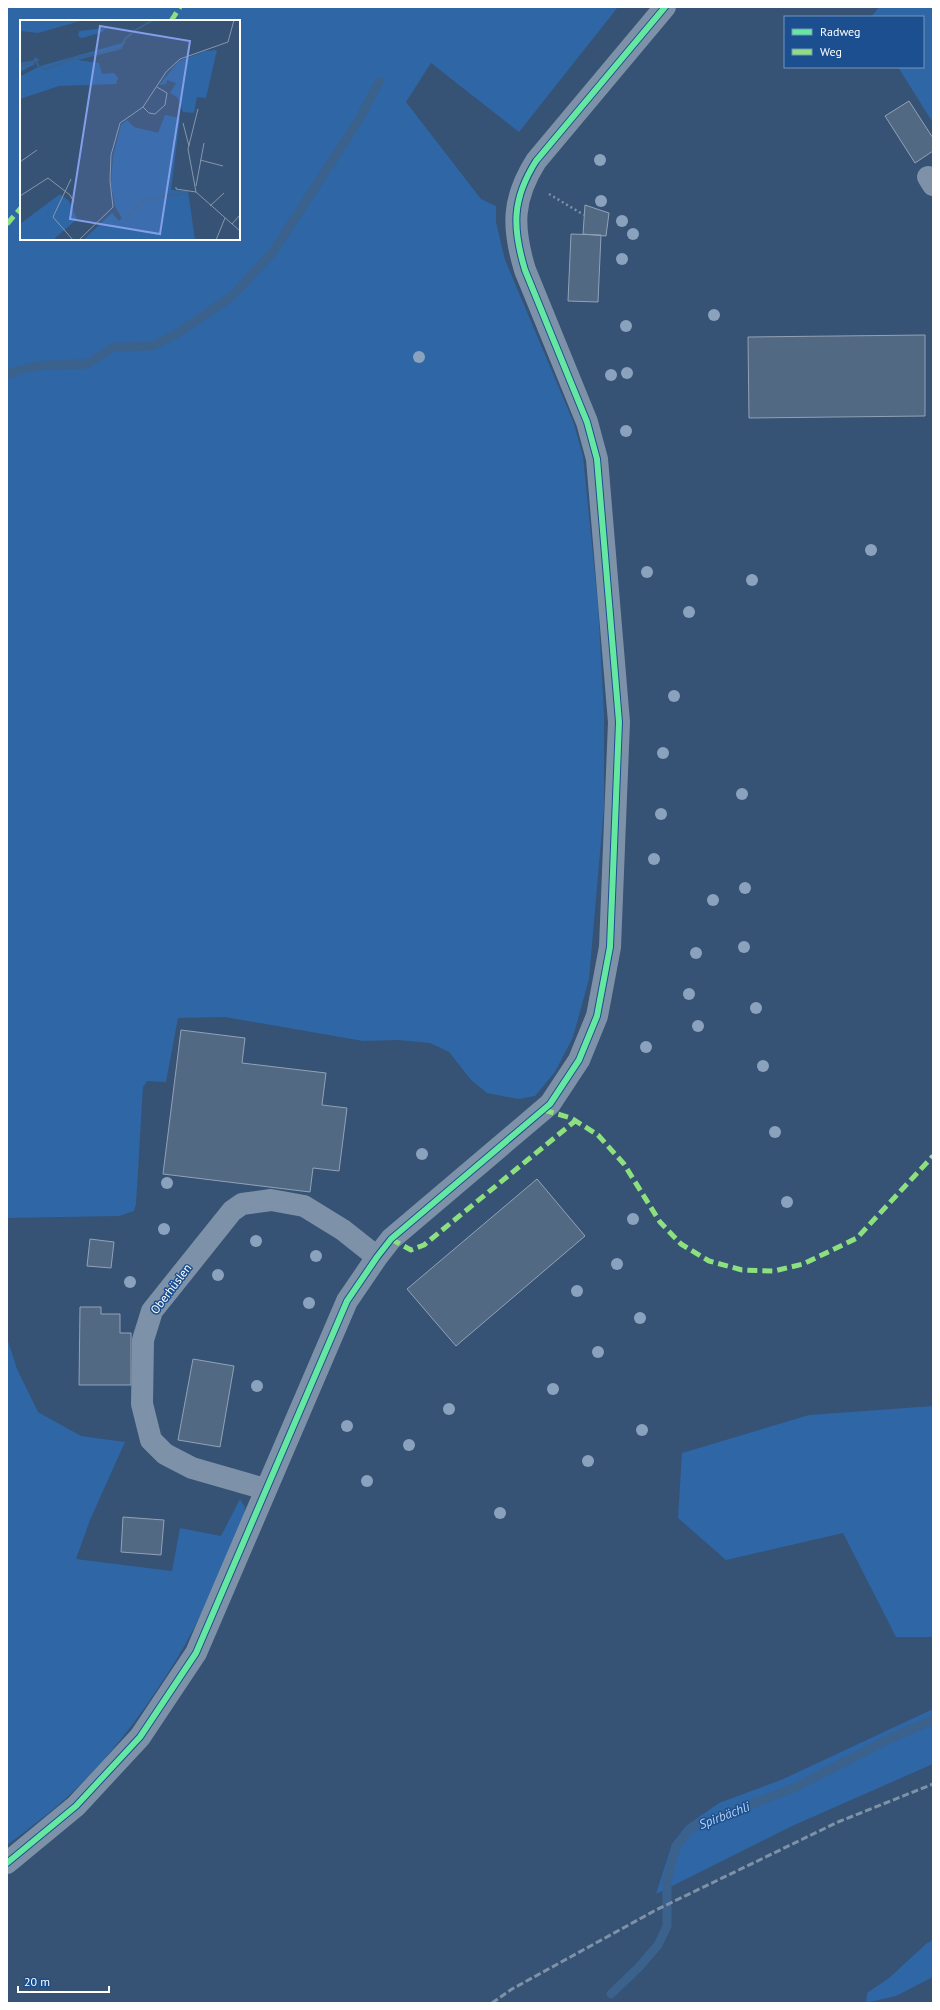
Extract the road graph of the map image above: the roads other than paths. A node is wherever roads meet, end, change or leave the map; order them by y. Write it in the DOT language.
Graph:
graph roads {
  1 [pos="665,7"];
  2 [pos="377,1257"];
  3 [pos="265,1489"];
  4 [pos="7,1863"];
  1 -- 2 [label="street"];
  2 -- 3 [label="street"];
  2 -- 3 [label="street, Oberhüslen"];
  3 -- 4 [label="street"];
}
